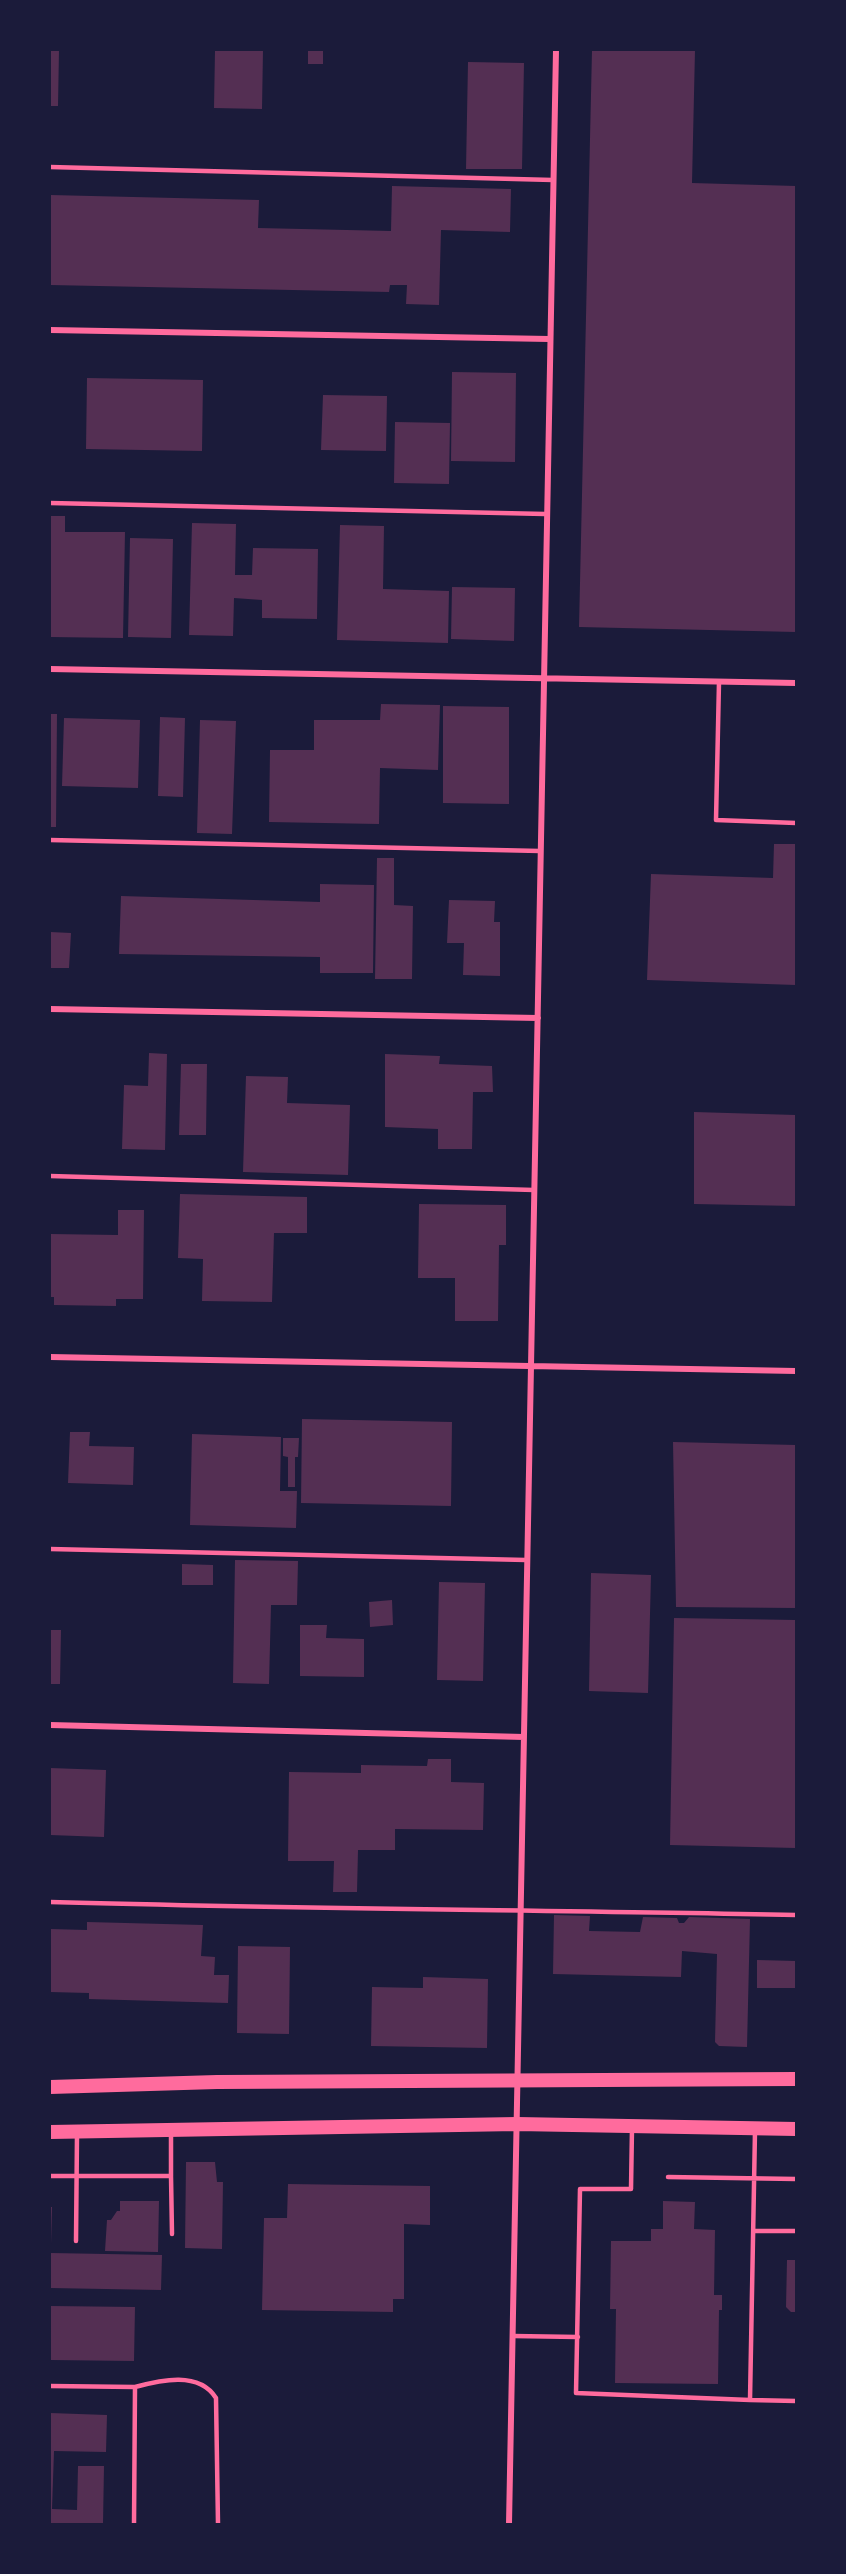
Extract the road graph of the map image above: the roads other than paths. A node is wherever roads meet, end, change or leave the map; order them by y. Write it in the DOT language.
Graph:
graph roads {
  1 [pos="556,50"];
  2 [pos="50,167"];
  3 [pos="553,180"];
  4 [pos="50,330"];
  5 [pos="549,339"];
  6 [pos="50,503"];
  7 [pos="545,514"];
  8 [pos="50,669"];
  9 [pos="543,679"];
  10 [pos="719,682"];
  11 [pos="796,683"];
  12 [pos="796,823"];
  13 [pos="50,840"];
  14 [pos="540,850"];
  15 [pos="50,1009"];
  16 [pos="538,1018"];
  17 [pos="50,1176"];
  18 [pos="534,1190"];
  19 [pos="50,1357"];
  20 [pos="531,1366"];
  21 [pos="796,1371"];
  22 [pos="50,1549"];
  23 [pos="526,1560"];
  24 [pos="50,1725"];
  25 [pos="524,1737"];
  26 [pos="50,1902"];
  27 [pos="521,1909"];
  28 [pos="796,1915"];
  29 [pos="518,2079"];
  30 [pos="796,2079"];
  31 [pos="50,2087"];
  32 [pos="518,2124"];
  33 [pos="632,2125"];
  34 [pos="755,2128"];
  35 [pos="796,2128"];
  36 [pos="171,2130"];
  37 [pos="77,2131"];
  38 [pos="50,2132"];
  39 [pos="50,2176"];
  40 [pos="77,2176"];
  41 [pos="171,2176"];
  42 [pos="668,2177"];
  43 [pos="754,2178"];
  44 [pos="796,2179"];
  45 [pos="754,2231"];
  46 [pos="796,2231"];
  47 [pos="172,2234"];
  48 [pos="76,2241"];
  49 [pos="513,2336"];
  50 [pos="578,2337"];
  51 [pos="50,2386"];
  52 [pos="135,2387"];
  53 [pos="750,2400"];
  54 [pos="796,2401"];
  55 [pos="135,2524"];
  56 [pos="218,2524"];
  57 [pos="509,2524"];
  1 -- 3 [label="street"];
  2 -- 3 [label="lane"];
  3 -- 5 [label="street"];
  4 -- 5 [label="street"];
  5 -- 7 [label="street"];
  6 -- 7 [label="lane"];
  7 -- 9 [label="street"];
  8 -- 9 [label="street"];
  9 -- 10 [label="street"];
  9 -- 14 [label="street"];
  10 -- 11 [label="street"];
  10 -- 12 [label="lane"];
  13 -- 14 [label="lane"];
  14 -- 16 [label="street"];
  15 -- 16 [label="street"];
  16 -- 18 [label="street"];
  17 -- 18 [label="lane"];
  18 -- 20 [label="street"];
  19 -- 20 [label="street"];
  20 -- 21 [label="street"];
  20 -- 23 [label="street"];
  22 -- 23 [label="lane"];
  23 -- 25 [label="street"];
  24 -- 25 [label="street"];
  25 -- 27 [label="street"];
  26 -- 27 [label="lane"];
  27 -- 28 [label="lane"];
  27 -- 29 [label="street"];
  29 -- 30 [label="highway"];
  29 -- 31 [label="highway"];
  29 -- 32 [label="street"];
  32 -- 33 [label="highway"];
  32 -- 36 [label="highway"];
  32 -- 49 [label="street"];
  33 -- 34 [label="highway"];
  33 -- 50 [label="lane"];
  34 -- 35 [label="highway"];
  34 -- 43 [label="lane"];
  36 -- 37 [label="highway"];
  36 -- 41 [label="lane"];
  37 -- 38 [label="highway"];
  37 -- 40 [label="lane"];
  39 -- 40 [label="lane"];
  40 -- 41 [label="lane"];
  40 -- 48 [label="lane"];
  41 -- 47 [label="lane"];
  42 -- 43 [label="lane"];
  43 -- 44 [label="lane"];
  43 -- 45 [label="lane"];
  45 -- 46 [label="lane"];
  45 -- 53 [label="lane"];
  49 -- 50 [label="lane"];
  49 -- 57 [label="street"];
  50 -- 53 [label="lane"];
  51 -- 52 [label="lane"];
  52 -- 55 [label="lane"];
  52 -- 56 [label="lane"];
  53 -- 54 [label="lane"];
}
